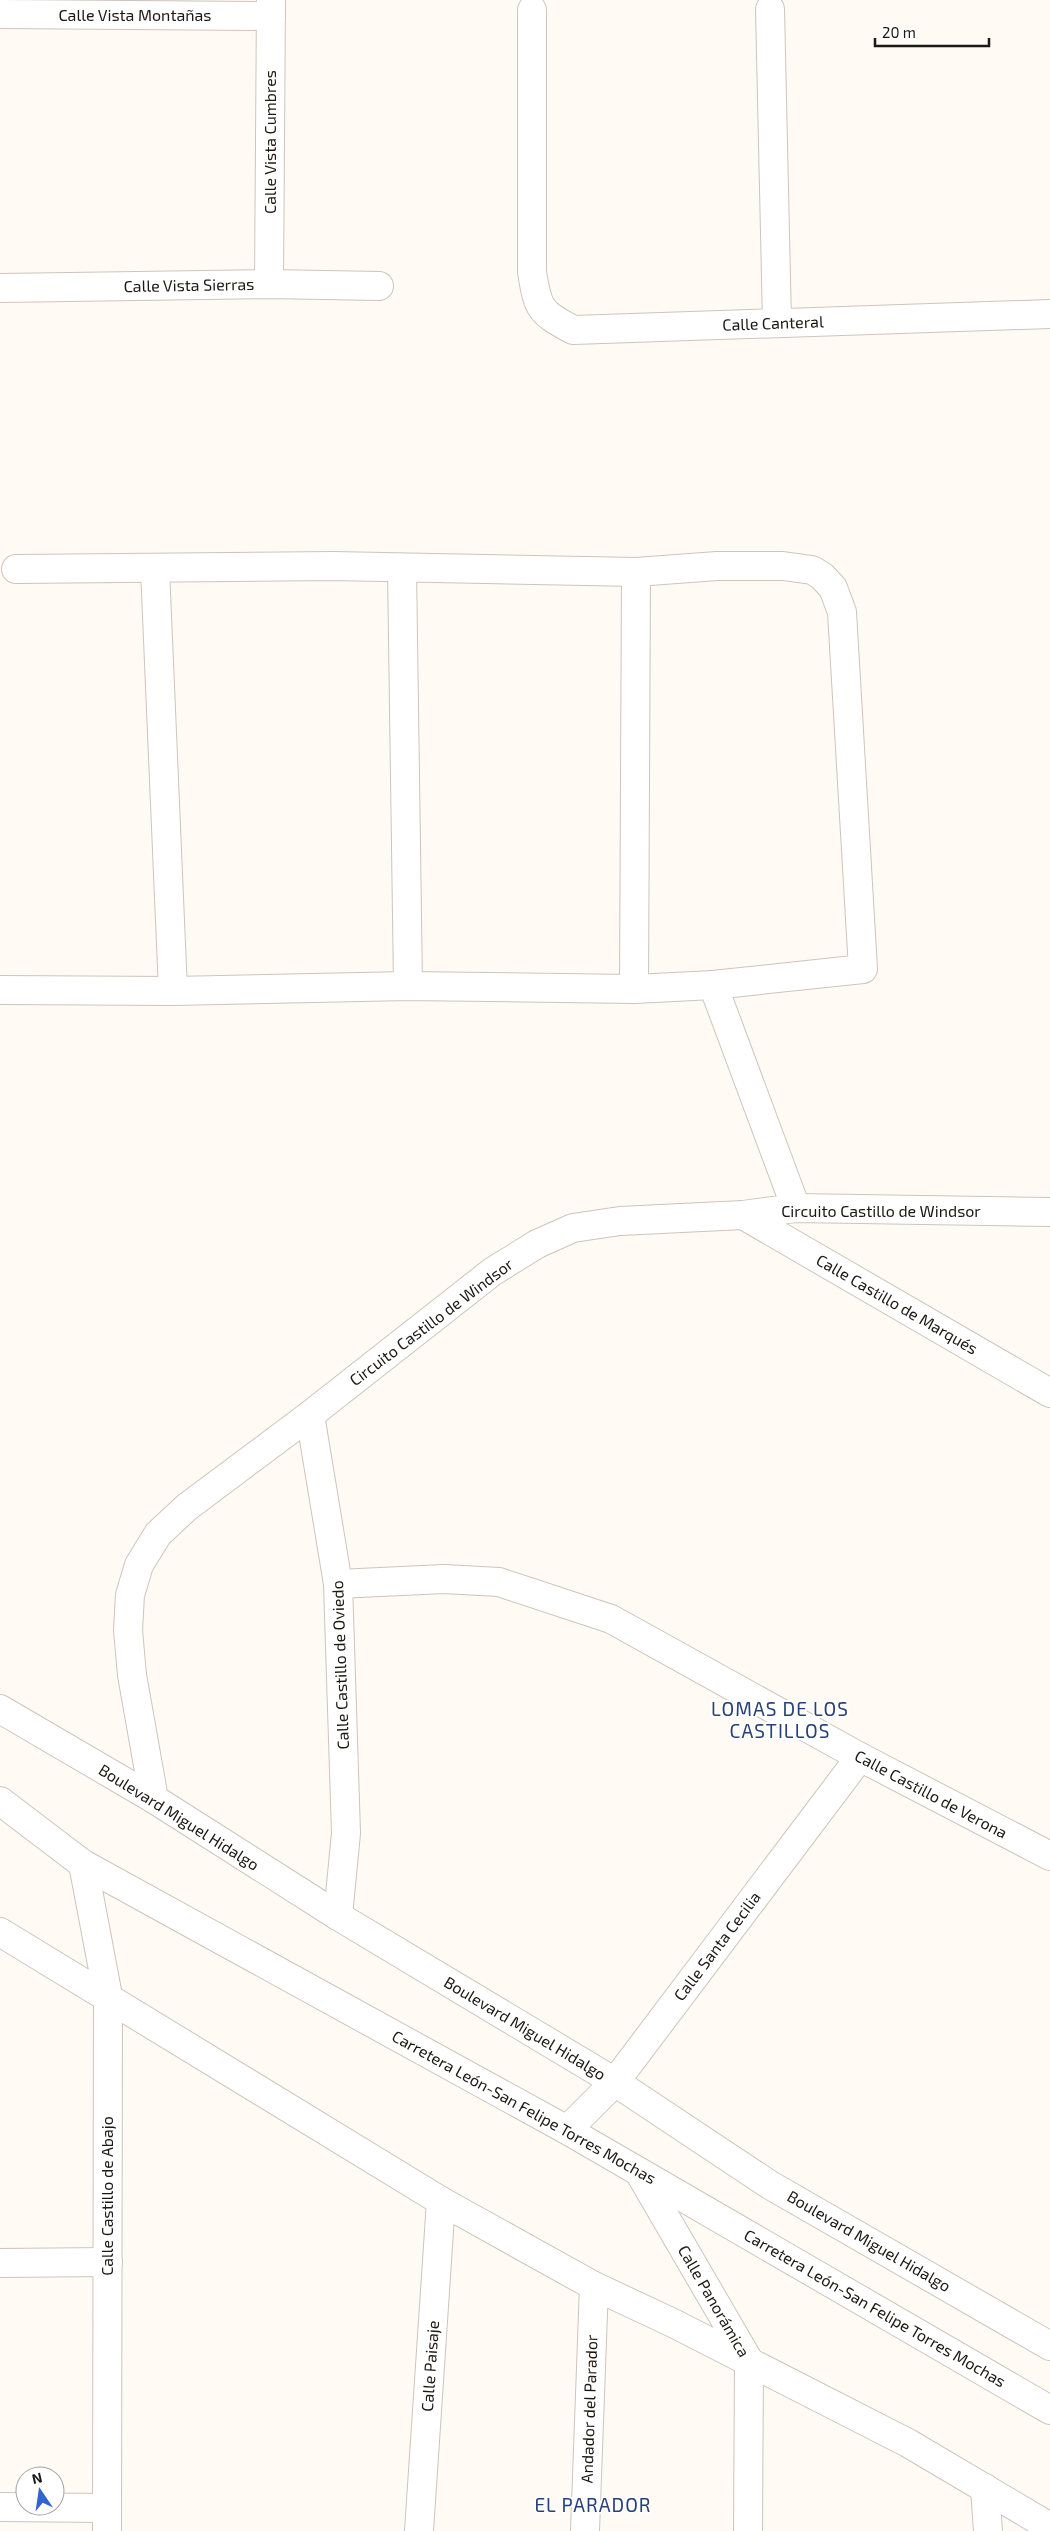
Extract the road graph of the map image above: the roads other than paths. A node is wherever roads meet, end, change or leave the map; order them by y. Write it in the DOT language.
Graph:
graph roads {
  1 [pos="271,8"];
  2 [pos="770,9"];
  3 [pos="532,10"];
  4 [pos="0,14"];
  5 [pos="269,284"];
  6 [pos="379,286"];
  7 [pos="0,288"];
  8 [pos="1050,314"];
  9 [pos="777,323"];
  10 [pos="155,568"];
  11 [pos="402,568"];
  12 [pos="16,569"];
  13 [pos="636,572"];
  14 [pos="713,985"];
  15 [pos="408,986"];
  16 [pos="634,989"];
  17 [pos="0,990"];
  18 [pos="173,991"];
  19 [pos="796,1208"];
  20 [pos="1050,1212"];
  21 [pos="743,1215"];
  22 [pos="1050,1393"];
  23 [pos="310,1415"];
  24 [pos="338,1584"];
  25 [pos="0,1709"];
  26 [pos="860,1757"];
  27 [pos="154,1799"];
  28 [pos="0,1801"];
  29 [pos="1050,1856"];
  30 [pos="83,1864"];
  31 [pos="338,1916"];
  32 [pos="0,1932"];
  33 [pos="108,1996"];
  34 [pos="615,2082"];
  35 [pos="567,2130"];
  36 [pos="639,2172"];
  37 [pos="441,2201"];
  38 [pos="108,2262"];
  39 [pos="0,2263"];
  40 [pos="594,2286"];
  41 [pos="1050,2346"];
  42 [pos="750,2361"];
  43 [pos="1050,2410"];
  44 [pos="985,2488"];
  45 [pos="0,2508"];
  46 [pos="107,2520"];
  47 [pos="1050,2527"];
  48 [pos="419,2531"];
  49 [pos="585,2531"];
  50 [pos="748,2531"];
  51 [pos="988,2531"];
  1 -- 4 [label="street, Calle Vista Montañas"];
  1 -- 5 [label="street, Calle Vista Cumbres"];
  2 -- 9 [label="street"];
  3 -- 9 [label="street, Calle Canteral"];
  5 -- 6 [label="street, Calle Vista Sierras"];
  5 -- 7 [label="street, Calle Vista Sierras"];
  8 -- 9 [label="street, Calle Canteral"];
  10 -- 11 [label="street"];
  10 -- 12 [label="street"];
  10 -- 18 [label="street"];
  11 -- 13 [label="street"];
  11 -- 15 [label="street"];
  13 -- 14 [label="street"];
  13 -- 16 [label="street"];
  14 -- 16 [label="street"];
  14 -- 19 [label="street"];
  15 -- 16 [label="street"];
  15 -- 18 [label="street"];
  17 -- 18 [label="street"];
  19 -- 20 [label="street, Circuito Castillo de Windsor"];
  19 -- 21 [label="street, Circuito Castillo de Windsor"];
  21 -- 22 [label="street, Calle Castillo de Marqués"];
  21 -- 23 [label="street, Circuito Castillo de Windsor"];
  23 -- 24 [label="street, Calle Castillo de Oviedo"];
  23 -- 27 [label="street, Circuito Castillo de Windsor"];
  24 -- 26 [label="street, Calle Castillo de Verona"];
  24 -- 31 [label="street, Calle Castillo de Oviedo"];
  25 -- 27 [label="street, Boulevard Miguel Hidalgo"];
  26 -- 29 [label="street, Calle Castillo de Verona"];
  26 -- 34 [label="street, Calle Santa Cecilia"];
  27 -- 31 [label="street, Boulevard Miguel Hidalgo"];
  28 -- 30 [label="street, Carretera León-San Felipe Torres Mochas"];
  30 -- 33 [label="street, Calle Castillo de Abajo"];
  30 -- 35 [label="street, Carretera León-San Felipe Torres Mochas"];
  31 -- 34 [label="street, Boulevard Miguel Hidalgo"];
  32 -- 33 [label="street"];
  33 -- 37 [label="street"];
  33 -- 38 [label="street, Calle Castillo de Abajo"];
  34 -- 35 [label="street, Calle Santa Cecilia"];
  34 -- 41 [label="street, Boulevard Miguel Hidalgo"];
  35 -- 36 [label="street, Carretera León-San Felipe Torres Mochas"];
  36 -- 42 [label="street, Calle Panorámica"];
  36 -- 43 [label="street, Carretera León-San Felipe Torres Mochas"];
  37 -- 40 [label="street"];
  37 -- 48 [label="street, Calle Paisaje"];
  38 -- 39 [label="street"];
  38 -- 46 [label="street, Calle Castillo de Abajo"];
  40 -- 42 [label="street"];
  40 -- 49 [label="street, Andador del Parador"];
  42 -- 44 [label="street"];
  42 -- 50 [label="street, Calle Panorámica"];
  44 -- 47 [label="street"];
  44 -- 51 [label="street"];
  45 -- 46 [label="street"];
}
